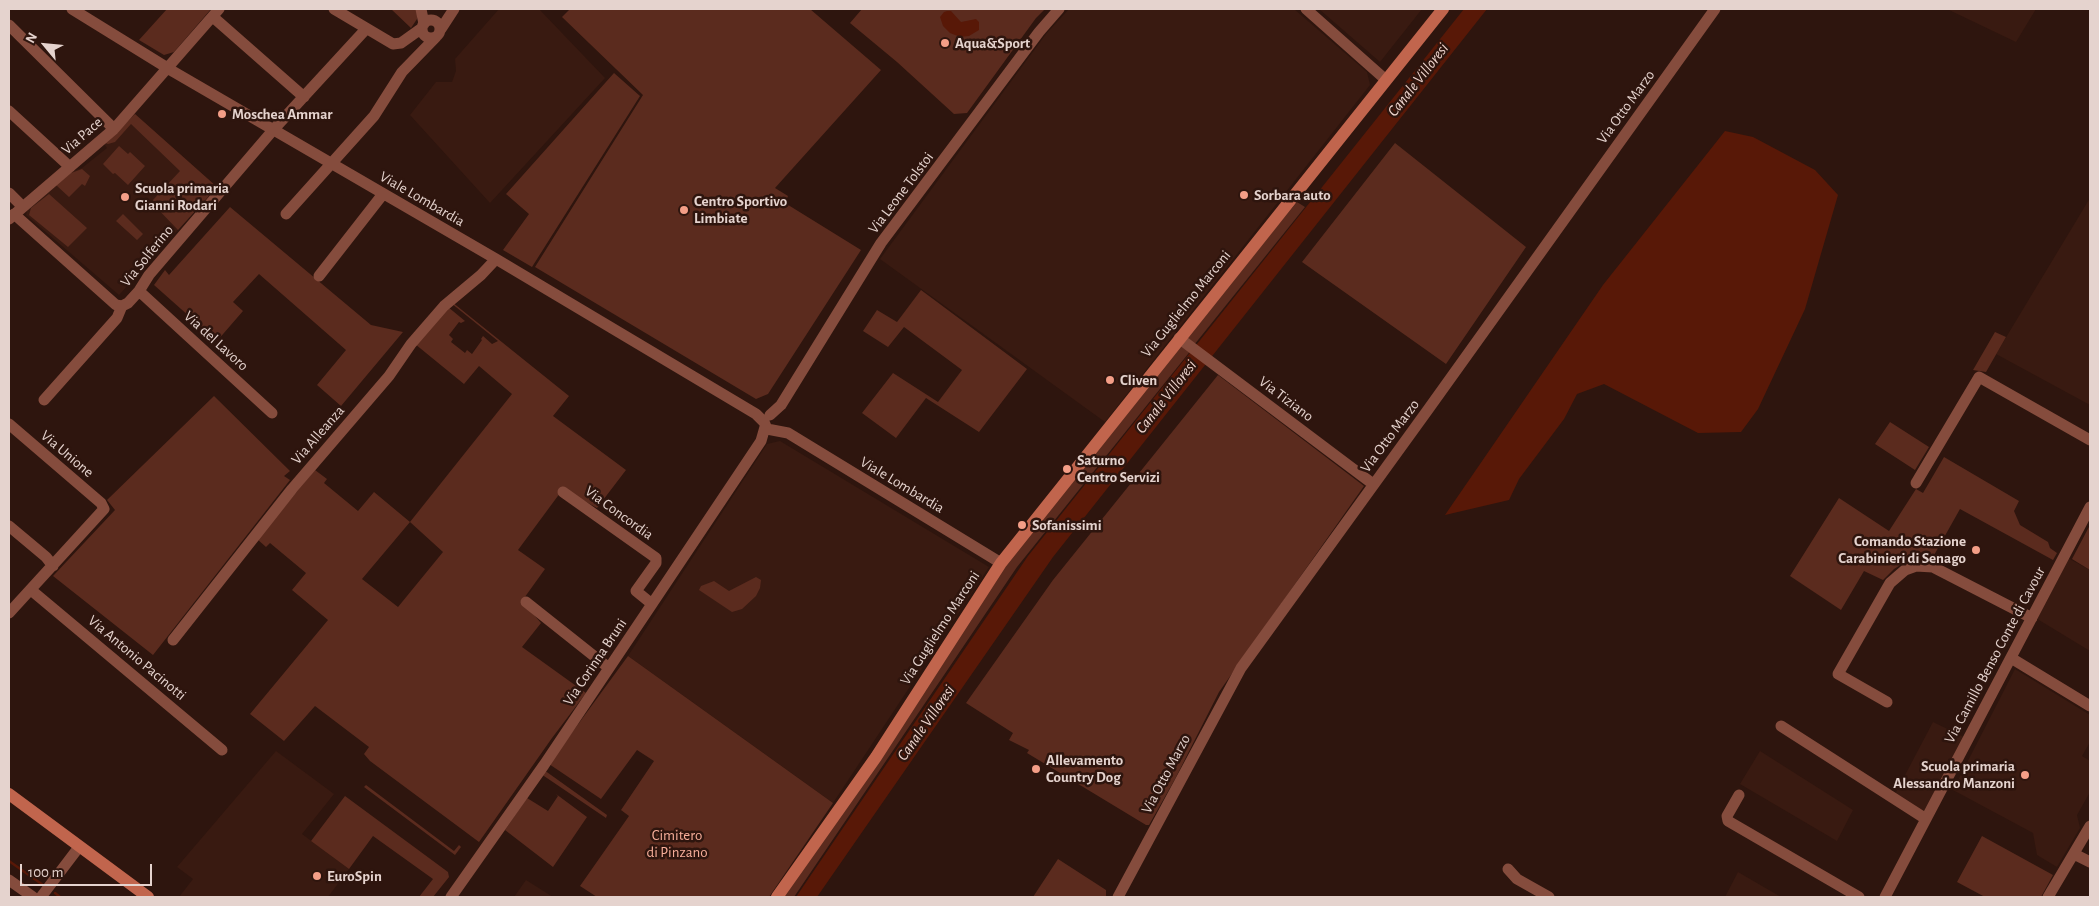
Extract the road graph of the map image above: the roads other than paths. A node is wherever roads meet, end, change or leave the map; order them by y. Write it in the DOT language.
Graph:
graph roads {
  1 [pos="72,9"];
  2 [pos="334,9"];
  3 [pos="449,9"];
  4 [pos="454,9"];
  5 [pos="1060,9"];
  6 [pos="1306,9"];
  7 [pos="1443,9"];
  8 [pos="1715,9"];
  9 [pos="216,13"];
  10 [pos="427,23"];
  11 [pos="9,25"];
  12 [pos="366,29"];
  13 [pos="438,33"];
  14 [pos="167,68"];
  15 [pos="1386,80"];
  16 [pos="304,97"];
  17 [pos="9,111"];
  18 [pos="114,129"];
  19 [pos="274,130"];
  20 [pos="330,163"];
  21 [pos="70,167"];
  22 [pos="9,193"];
  23 [pos="383,194"];
  24 [pos="15,213"];
  25 [pos="286,214"];
  26 [pos="496,259"];
  27 [pos="319,276"];
  28 [pos="139,291"];
  29 [pos="122,306"];
  30 [pos="1184,341"];
  31 [pos="44,400"];
  32 [pos="272,412"];
  33 [pos="770,422"];
  34 [pos="9,424"];
  35 [pos="2090,440"];
  36 [pos="1916,483"];
  37 [pos="1373,484"];
  38 [pos="563,492"];
  39 [pos="2090,507"];
  40 [pos="9,526"];
  41 [pos="1001,563"];
  42 [pos="53,566"];
  43 [pos="32,590"];
  44 [pos="526,602"];
  45 [pos="652,604"];
  46 [pos="9,613"];
  47 [pos="2032,618"];
  48 [pos="173,640"];
  49 [pos="2010,658"];
  50 [pos="609,668"];
  51 [pos="1887,702"];
  52 [pos="2090,706"];
  53 [pos="1781,726"];
  54 [pos="222,750"];
  55 [pos="9,794"];
  56 [pos="1739,795"];
  57 [pos="1926,819"];
  58 [pos="2090,826"];
  59 [pos="79,846"];
  60 [pos="2074,854"];
  61 [pos="2090,862"];
  62 [pos="1508,869"];
  63 [pos="9,880"];
  64 [pos="46,891"];
  65 [pos="33,897"];
  66 [pos="148,897"];
  67 [pos="451,897"];
  68 [pos="777,897"];
  69 [pos="1118,897"];
  70 [pos="1548,897"];
  71 [pos="1859,897"];
  72 [pos="1885,897"];
  73 [pos="2048,897"];
  1 -- 14 [label="street, Viale Lombardia"];
  2 -- 12 [label="street"];
  3 -- 10 [label="street"];
  4 -- 13 [label="street"];
  5 -- 33 [label="street, Via Leone Tolstoi"];
  6 -- 15 [label="street"];
  7 -- 15 [label="street, Via Guglielmo Marconi"];
  8 -- 37 [label="street, Via Otto Marzo"];
  9 -- 14 [label="street, Via Pace"];
  9 -- 16 [label="street"];
  10 -- 12 [label="street"];
  10 -- 13 [label="street"];
  10 -- 13 [label="street"];
  11 -- 18 [label="street"];
  12 -- 16 [label="street, Via Solferino"];
  13 -- 20 [label="street"];
  14 -- 18 [label="street, Via Pace"];
  14 -- 19 [label="street, Viale Lombardia"];
  15 -- 30 [label="street, Via Guglielmo Marconi"];
  16 -- 19 [label="street, Via Solferino"];
  17 -- 21 [label="street"];
  18 -- 21 [label="street, Via Pace"];
  19 -- 20 [label="street, Viale Lombardia"];
  19 -- 28 [label="street, Via Solferino"];
  20 -- 23 [label="street, Viale Lombardia"];
  20 -- 25 [label="street"];
  21 -- 24 [label="street, Via Pace"];
  22 -- 24 [label="street"];
  23 -- 26 [label="street, Viale Lombardia"];
  23 -- 27 [label="street"];
  24 -- 29 [label="street"];
  26 -- 33 [label="street, Viale Lombardia"];
  26 -- 48 [label="street, Via Alleanza"];
  28 -- 29 [label="street, Via Solferino"];
  28 -- 32 [label="street, Via del Lavoro"];
  29 -- 31 [label="street, Via Solferino"];
  30 -- 37 [label="street, Via Tiziano"];
  30 -- 41 [label="street, Via Guglielmo Marconi"];
  33 -- 41 [label="street, Viale Lombardia"];
  33 -- 45 [label="street, Via Corinna Bruni"];
  34 -- 42 [label="street, Via Unione"];
  35 -- 36 [label="street"];
  37 -- 69 [label="street, Via Otto Marzo"];
  38 -- 45 [label="street, Via Concordia"];
  39 -- 47 [label="street, Via Camillo Benso Conte di Cavour"];
  40 -- 42 [label="street"];
  41 -- 68 [label="street, Via Guglielmo Marconi"];
  42 -- 43 [label="street"];
  43 -- 46 [label="street"];
  43 -- 54 [label="street, Via Antonio Pacinotti"];
  44 -- 50 [label="street"];
  45 -- 50 [label="street, Via Corinna Bruni"];
  47 -- 49 [label="street, Via Camillo Benso Conte di Cavour"];
  47 -- 51 [label="street"];
  49 -- 52 [label="street"];
  49 -- 57 [label="street, Via Camillo Benso Conte di Cavour"];
  50 -- 67 [label="street, Via Corinna Bruni"];
  53 -- 57 [label="street"];
  55 -- 59 [label="street"];
  56 -- 71 [label="street"];
  57 -- 72 [label="street, Via Camillo Benso Conte di Cavour"];
  58 -- 60 [label="street"];
  59 -- 64 [label="street"];
  59 -- 66 [label="street"];
  60 -- 61 [label="street"];
  60 -- 73 [label="street"];
  62 -- 70 [label="street"];
  63 -- 65 [label="street"];
}
